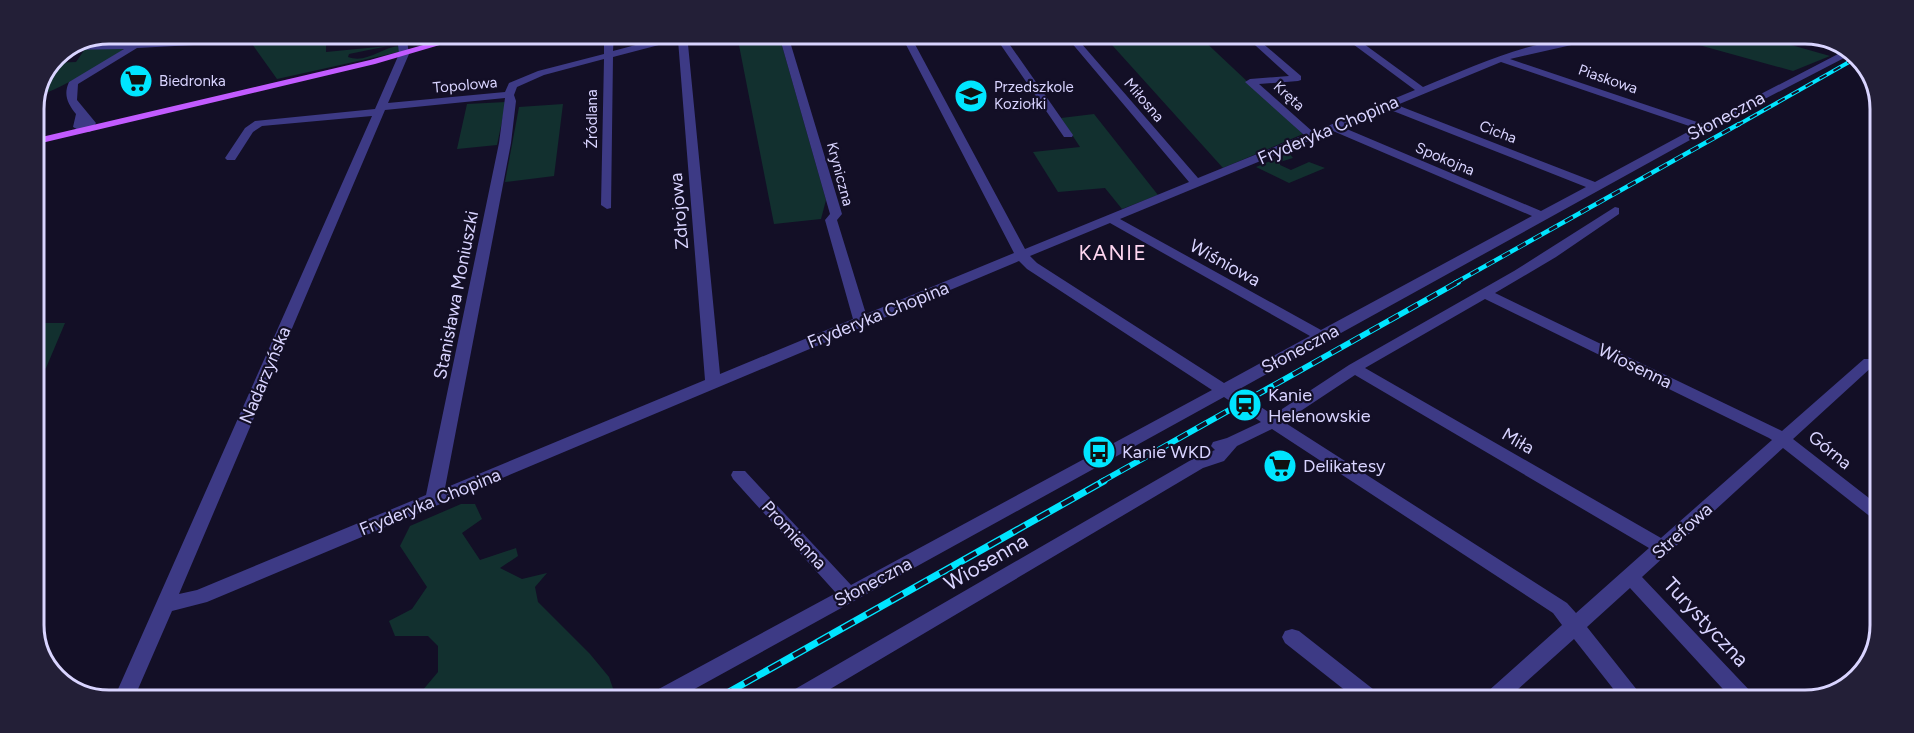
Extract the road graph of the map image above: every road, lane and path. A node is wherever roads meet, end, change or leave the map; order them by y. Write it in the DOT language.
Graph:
graph roads {
  1 [pos="176,43"];
  2 [pos="403,43"];
  3 [pos="442,43"];
  4 [pos="609,43"];
  5 [pos="652,43"];
  6 [pos="683,43"];
  7 [pos="785,43"];
  8 [pos="908,43"];
  9 [pos="1004,43"];
  10 [pos="1076,43"];
  11 [pos="1257,43"];
  12 [pos="1357,43"];
  13 [pos="1565,43"];
  14 [pos="138,45"];
  15 [pos="83,48"];
  16 [pos="405,54"];
  17 [pos="608,55"];
  18 [pos="1843,55"];
  19 [pos="1502,59"];
  20 [pos="1423,91"];
  21 [pos="509,95"];
  22 [pos="1388,105"];
  23 [pos="379,110"];
  24 [pos="1334,128"];
  25 [pos="1704,128"];
  26 [pos="86,130"];
  27 [pos="1068,135"];
  28 [pos="1311,136"];
  29 [pos="43,140"];
  30 [pos="231,158"];
  31 [pos="1197,184"];
  32 [pos="1596,187"];
  33 [pos="607,205"];
  34 [pos="1615,211"];
  35 [pos="1544,217"];
  36 [pos="1111,219"];
  37 [pos="1022,256"];
  38 [pos="1485,294"];
  39 [pos="861,321"];
  40 [pos="1322,337"];
  41 [pos="1869,362"];
  42 [pos="1354,369"];
  43 [pos="712,384"];
  44 [pos="1224,390"];
  45 [pos="1271,421"];
  46 [pos="1785,440"];
  47 [pos="738,475"];
  48 [pos="434,501"];
  49 [pos="1870,508"];
  50 [pos="1663,548"];
  51 [pos="1631,577"];
  52 [pos="849,595"];
  53 [pos="165,605"];
  54 [pos="1574,627"];
  55 [pos="1292,637"];
  56 [pos="128,690"];
  57 [pos="675,690"];
  58 [pos="811,690"];
  59 [pos="1360,690"];
  60 [pos="1503,690"];
  61 [pos="1627,690"];
  62 [pos="1737,690"];
  1 -- 14 [label="street"];
  2 -- 16 [label="street"];
  3 -- 16 [label="main road"];
  4 -- 17 [label="street, Źródlana"];
  5 -- 17 [label="street, Topolowa"];
  6 -- 43 [label="street, Zdrojowa"];
  7 -- 39 [label="street, Kryniczna"];
  8 -- 37 [label="street"];
  9 -- 27 [label="street"];
  10 -- 31 [label="street, Miłosna"];
  11 -- 28 [label="street, Kręta"];
  12 -- 20 [label="street"];
  13 -- 19 [label="street, Fryderyka Chopina"];
  14 -- 15 [label="street"];
  14 -- 26 [label="street"];
  16 -- 23 [label="street, Nadarzyńska"];
  16 -- 26 [label="main road"];
  17 -- 21 [label="street, Topolowa"];
  17 -- 33 [label="street, Źródlana"];
  18 -- 25 [label="street, Słoneczna"];
  19 -- 20 [label="street, Fryderyka Chopina"];
  19 -- 25 [label="street, Piaskowa"];
  20 -- 22 [label="street, Fryderyka Chopina"];
  21 -- 23 [label="street, Topolowa"];
  21 -- 48 [label="street, Stanisława Moniuszki"];
  22 -- 24 [label="street, Fryderyka Chopina"];
  22 -- 32 [label="street, Cicha"];
  23 -- 30 [label="street, Topolowa"];
  23 -- 53 [label="street, Nadarzyńska"];
  24 -- 28 [label="street, Fryderyka Chopina"];
  24 -- 35 [label="street, Spokojna"];
  25 -- 32 [label="street, Słoneczna"];
  26 -- 29 [label="main road"];
  28 -- 31 [label="street, Fryderyka Chopina"];
  31 -- 36 [label="street, Fryderyka Chopina"];
  32 -- 35 [label="street, Słoneczna"];
  34 -- 38 [label="street, Wiosenna"];
  35 -- 40 [label="street, Słoneczna"];
  36 -- 37 [label="street, Fryderyka Chopina"];
  36 -- 40 [label="street, Wiśniowa"];
  37 -- 39 [label="street, Fryderyka Chopina"];
  37 -- 44 [label="street"];
  38 -- 42 [label="street, Wiosenna"];
  38 -- 46 [label="street, Wiosenna"];
  39 -- 43 [label="street, Fryderyka Chopina"];
  40 -- 44 [label="street, Słoneczna"];
  41 -- 46 [label="street, Strefowa"];
  42 -- 45 [label="street, Wiosenna"];
  42 -- 50 [label="street, Miła"];
  43 -- 48 [label="street, Fryderyka Chopina"];
  44 -- 45 [label="street"];
  44 -- 52 [label="street, Słoneczna"];
  45 -- 54 [label="street"];
  45 -- 58 [label="street, Wiosenna"];
  46 -- 49 [label="street, Górna"];
  46 -- 50 [label="street, Strefowa"];
  47 -- 52 [label="street, Promienna"];
  48 -- 53 [label="street, Fryderyka Chopina"];
  50 -- 51 [label="street, Strefowa"];
  51 -- 54 [label="street, Strefowa"];
  51 -- 62 [label="street, Turystyczna"];
  52 -- 57 [label="street, Słoneczna"];
  53 -- 56 [label="street, Nadarzyńska"];
  54 -- 60 [label="street, Strefowa"];
  54 -- 61 [label="street"];
  55 -- 59 [label="street"];
}
